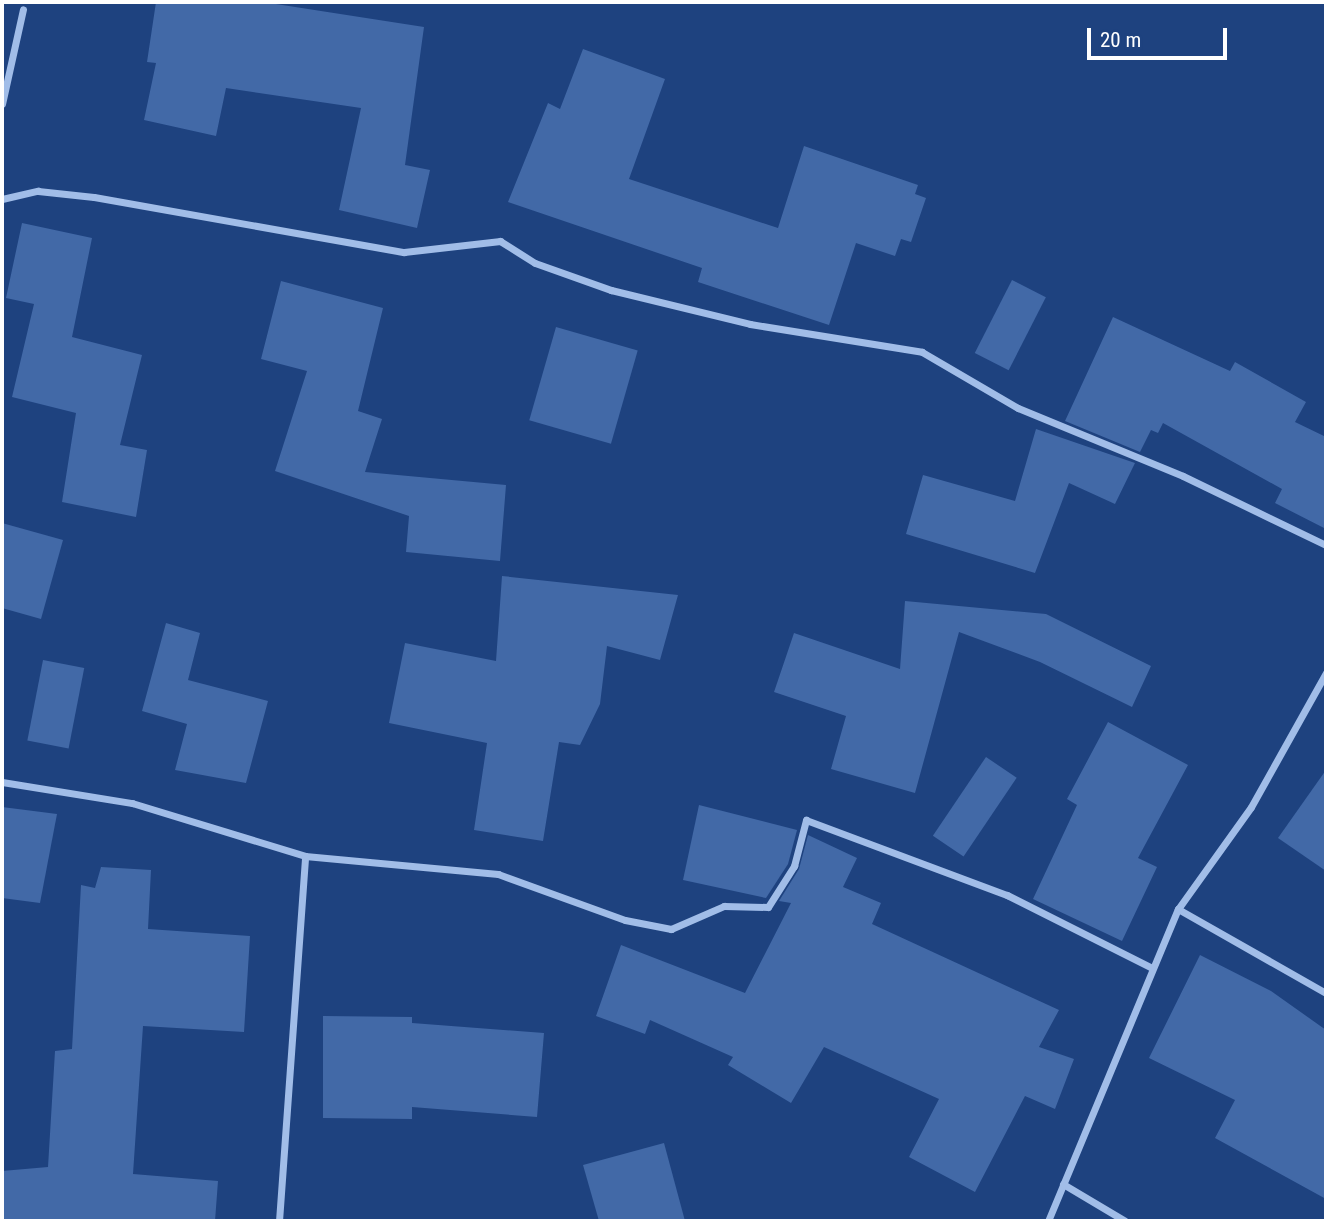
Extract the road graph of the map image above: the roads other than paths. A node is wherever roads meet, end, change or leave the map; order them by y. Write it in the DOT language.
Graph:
graph roads {
  1 [pos="23,9"];
  2 [pos="2,104"];
  3 [pos="2,199"];
  4 [pos="1326,545"];
  5 [pos="1326,673"];
  6 [pos="2,782"];
  7 [pos="305,856"];
  8 [pos="1178,909"];
  9 [pos="1150,967"];
  10 [pos="1326,993"];
  11 [pos="1063,1184"];
  12 [pos="279,1221"];
  13 [pos="1048,1221"];
  14 [pos="1125,1221"];
  1 -- 2 [label="street"];
  3 -- 4 [label="street"];
  5 -- 8 [label="street"];
  6 -- 7 [label="street"];
  7 -- 9 [label="street"];
  7 -- 12 [label="street"];
  8 -- 9 [label="street"];
  8 -- 10 [label="street"];
  9 -- 11 [label="street"];
  11 -- 13 [label="street"];
  11 -- 14 [label="street"];
}
